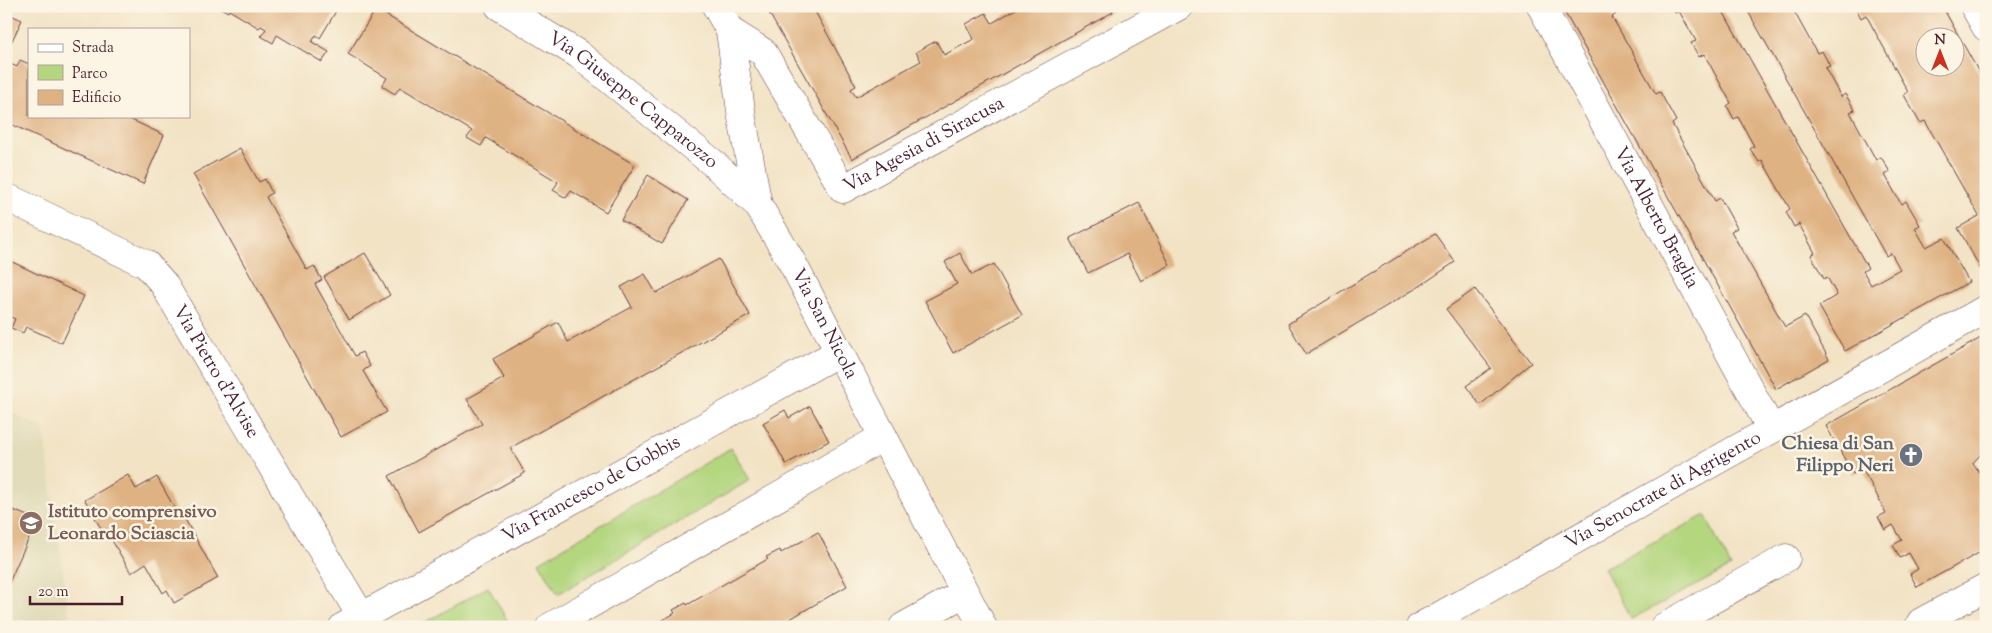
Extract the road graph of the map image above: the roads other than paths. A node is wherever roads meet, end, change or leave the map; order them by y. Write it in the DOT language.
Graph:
graph roads {
  1 [pos="499,6"];
  2 [pos="716,6"];
  3 [pos="1179,6"];
  4 [pos="1541,6"];
  5 [pos="1974,6"];
  6 [pos="1150,13"];
  7 [pos="1986,27"];
  8 [pos="730,31"];
  9 [pos="6,197"];
  10 [pos="758,205"];
  11 [pos="1986,309"];
  12 [pos="839,352"];
  13 [pos="1772,429"];
  14 [pos="883,437"];
  15 [pos="1786,558"];
  16 [pos="1986,587"];
  17 [pos="964,593"];
  18 [pos="352,621"];
  19 [pos="550,627"];
  20 [pos="902,627"];
  21 [pos="982,627"];
  22 [pos="1420,627"];
  23 [pos="1664,627"];
  24 [pos="1919,627"];
  1 -- 10 [label="street, Via Giuseppe Capparozzo"];
  2 -- 8 [label="street, Via San Nicola"];
  3 -- 6 [label="street, Via Agesia di Siracusa"];
  4 -- 13 [label="street, Via Alberto Braglia"];
  5 -- 7 [label="street"];
  6 -- 8 [label="street, Via Agesia di Siracusa"];
  8 -- 10 [label="street, Via San Nicola"];
  9 -- 18 [label="street, Via Pietro d'Alvise"];
  10 -- 12 [label="street, Via San Nicola"];
  11 -- 13 [label="street, Via Senocrate di Agrigento"];
  12 -- 14 [label="street, Via San Nicola"];
  12 -- 18 [label="street, Via Francesco de Gobbis"];
  13 -- 22 [label="street, Via Senocrate di Agrigento"];
  14 -- 17 [label="street, Via San Nicola"];
  14 -- 19 [label="street"];
  15 -- 23 [label="street"];
  16 -- 24 [label="street"];
  17 -- 20 [label="street"];
  17 -- 21 [label="street, Via San Nicola"];
}
